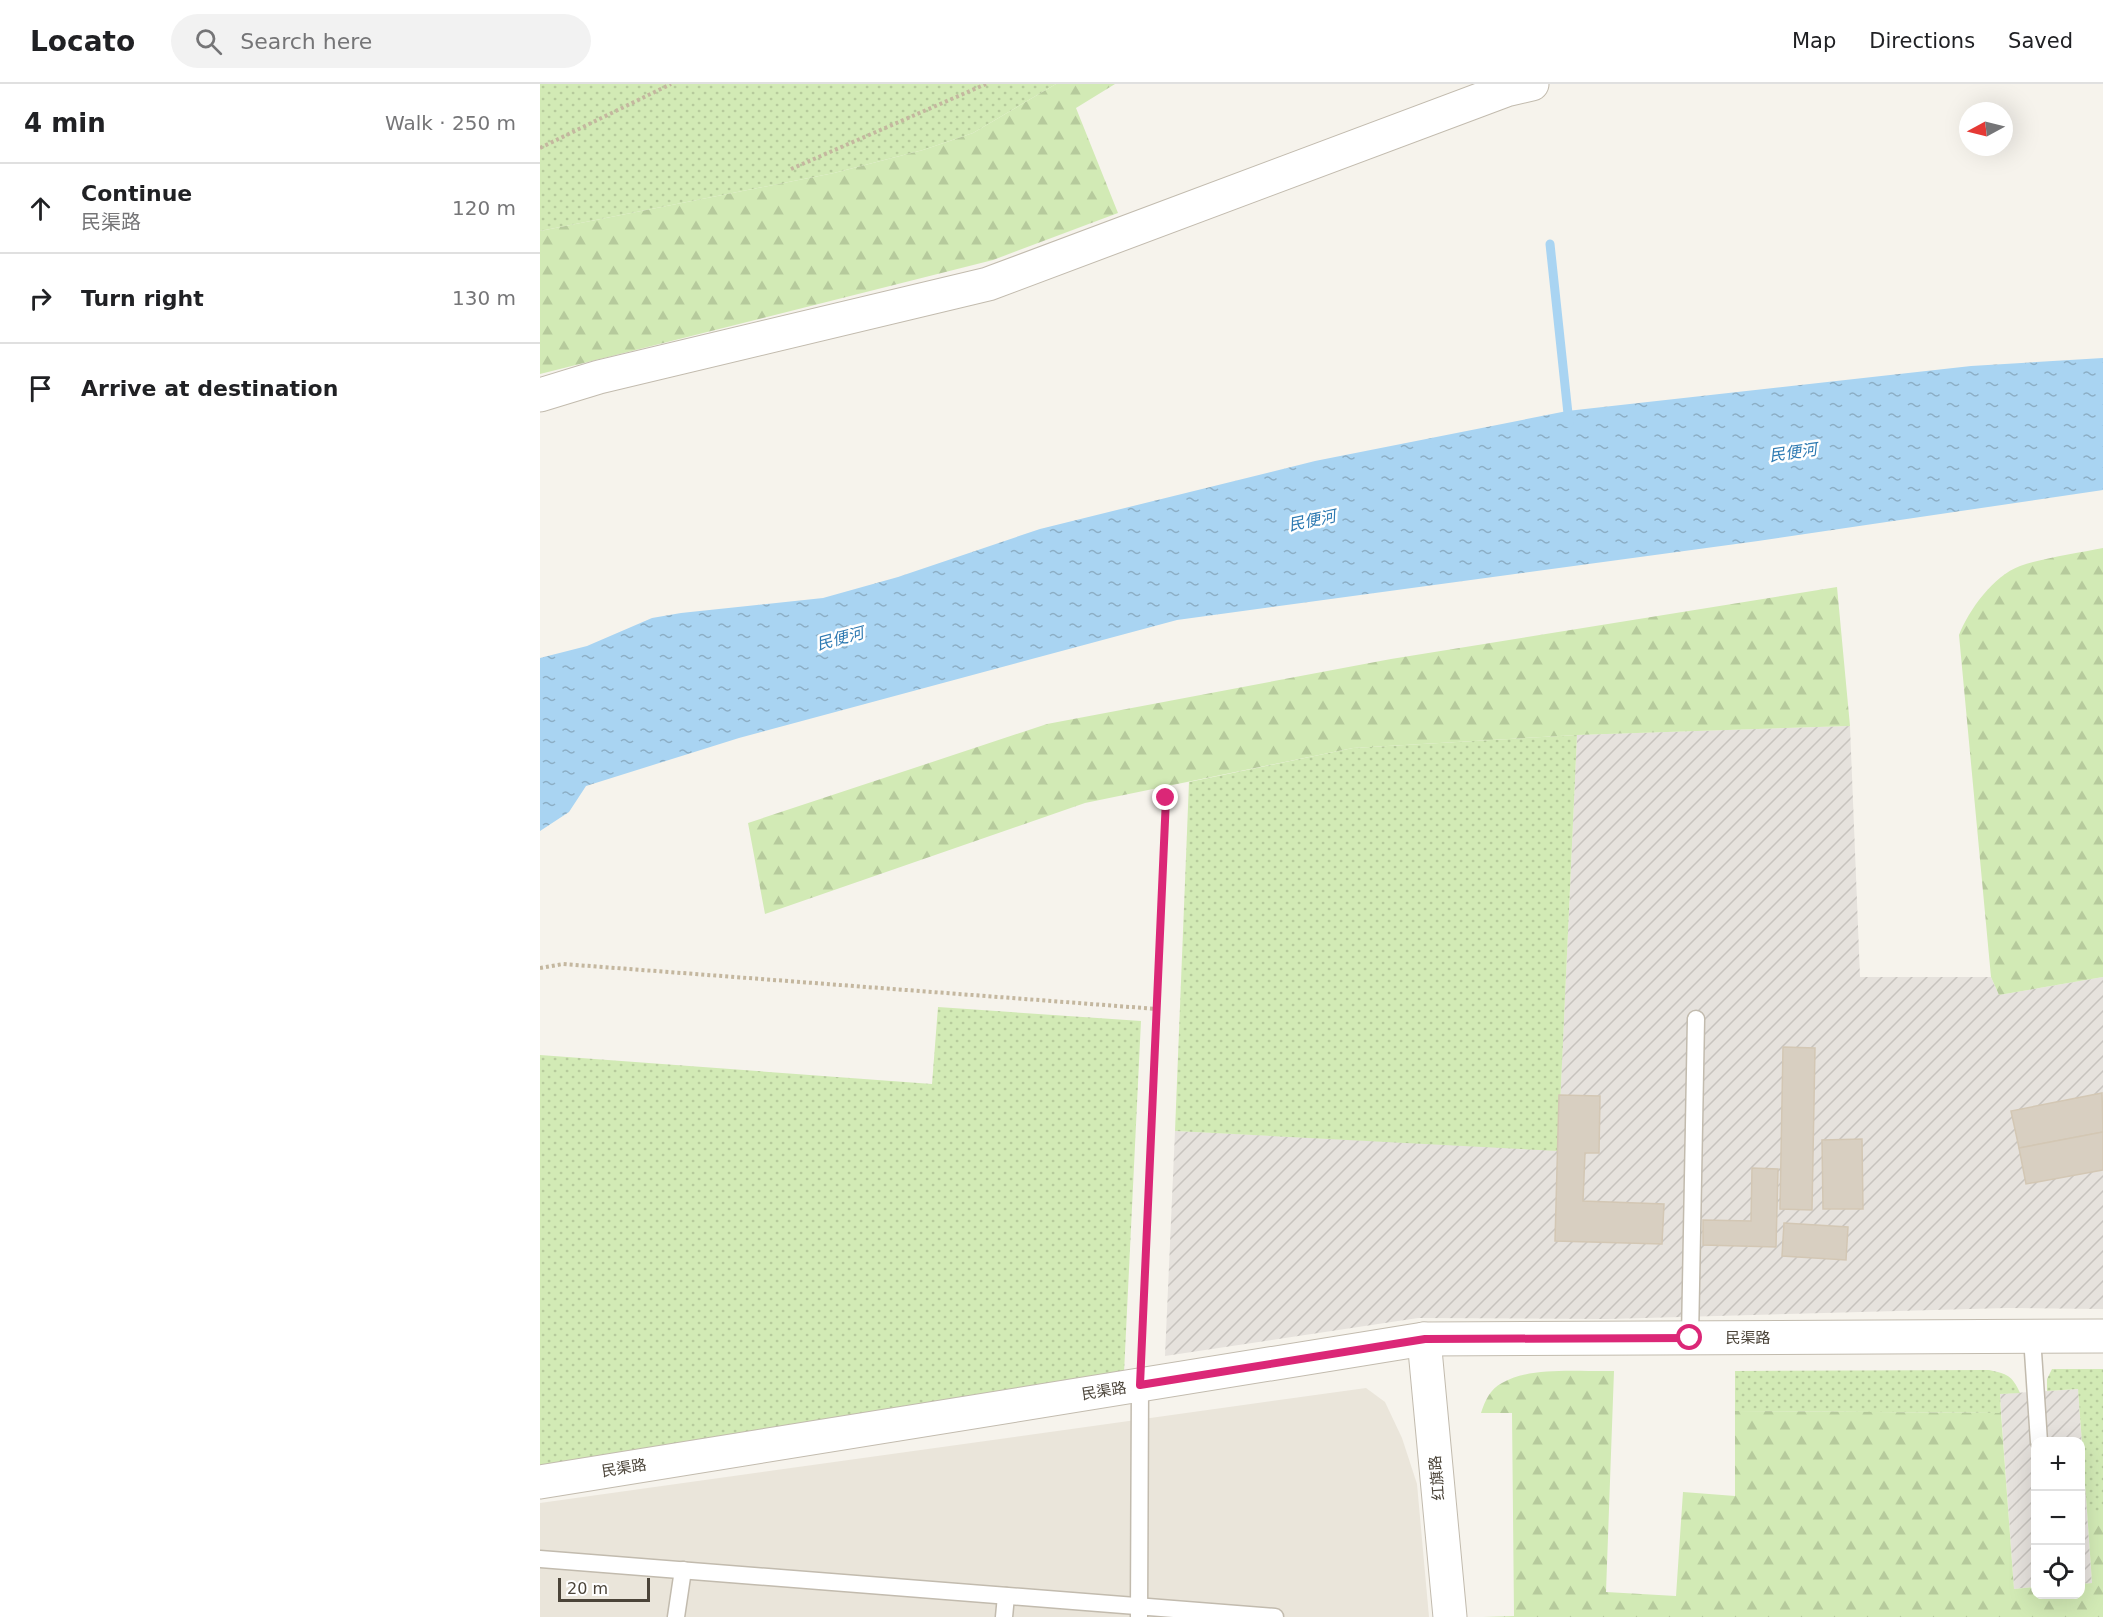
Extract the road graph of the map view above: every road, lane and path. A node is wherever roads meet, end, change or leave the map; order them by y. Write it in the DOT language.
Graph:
graph roads {
  1 [pos="671,84"];
  2 [pos="986,84"];
  3 [pos="1532,84"];
  4 [pos="540,148"];
  5 [pos="792,169"];
  6 [pos="540,395"];
  7 [pos="1166,798"];
  8 [pos="540,968"];
  9 [pos="1157,1009"];
  10 [pos="1696,1018"];
  11 [pos="2103,1336"];
  12 [pos="2032,1337"];
  13 [pos="1690,1338"];
  14 [pos="1425,1339"];
  15 [pos="1140,1385"];
  16 [pos="2039,1437"];
  17 [pos="540,1482"];
  18 [pos="540,1559"];
  19 [pos="683,1570"];
  20 [pos="1006,1596"];
  21 [pos="1139,1612"];
  22 [pos="676,1617"];
  23 [pos="1004,1617"];
  24 [pos="1275,1617"];
  25 [pos="1450,1617"];
  1 -- 4 [label="path"];
  2 -- 5 [label="path"];
  3 -- 6 [label="street"];
  7 -- 9 [label="path"];
  8 -- 9 [label="path"];
  9 -- 15 [label="path"];
  10 -- 13 [label="lane"];
  11 -- 12 [label="street, 民渠路"];
  12 -- 13 [label="street, 民渠路"];
  12 -- 16 [label="lane"];
  13 -- 14 [label="street, 民渠路"];
  14 -- 15 [label="street, 民渠路"];
  14 -- 25 [label="street, 红旗路"];
  15 -- 17 [label="street, 民渠路"];
  15 -- 21 [label="lane"];
  18 -- 19 [label="lane"];
  19 -- 20 [label="lane"];
  19 -- 22 [label="lane"];
  20 -- 21 [label="lane"];
  20 -- 23 [label="lane"];
  21 -- 24 [label="lane"];
}
